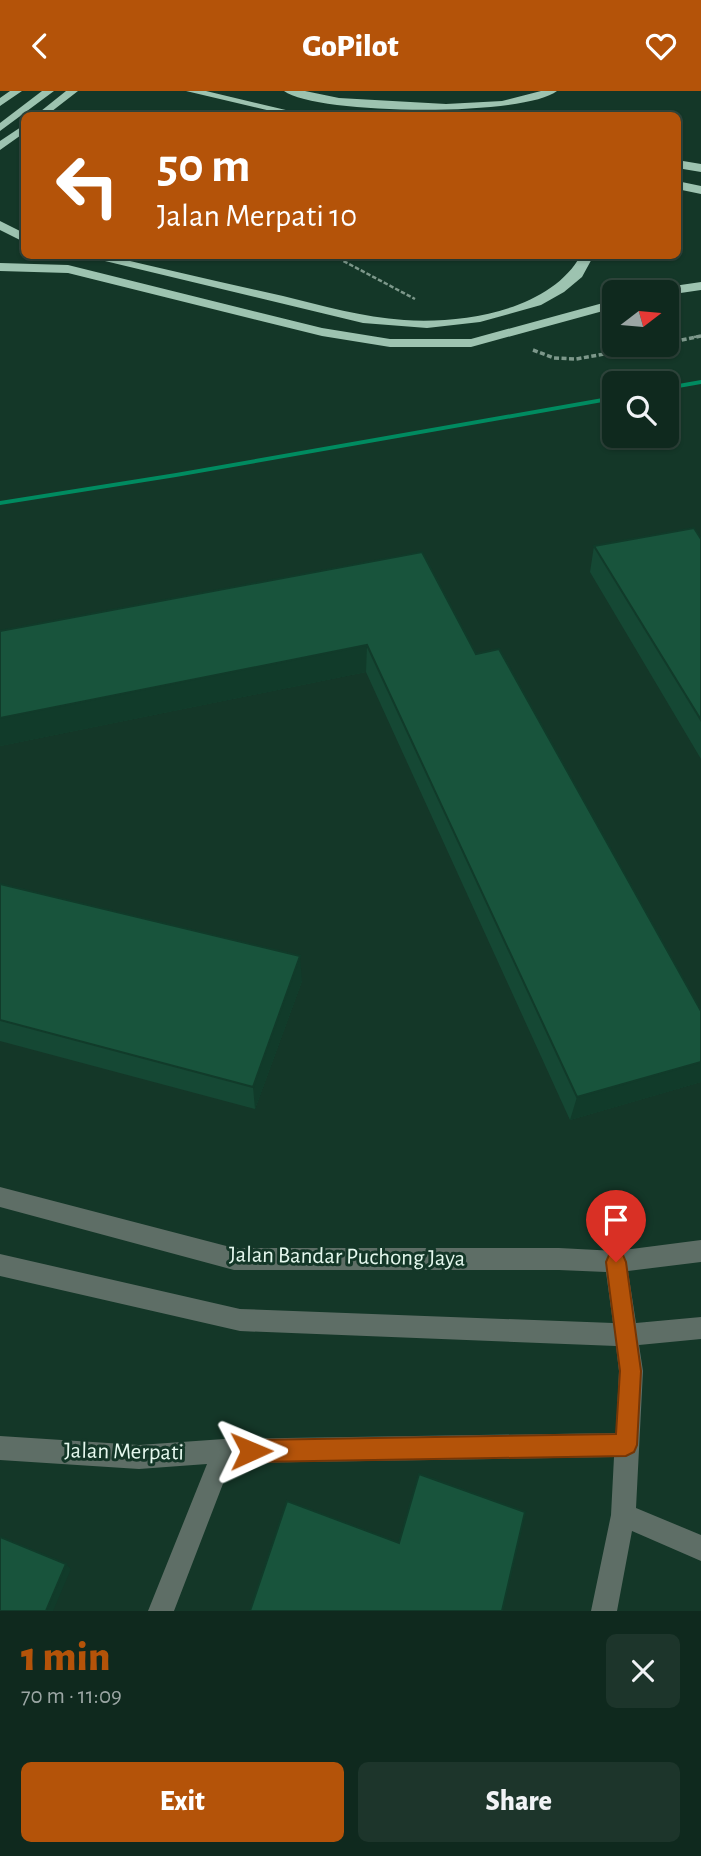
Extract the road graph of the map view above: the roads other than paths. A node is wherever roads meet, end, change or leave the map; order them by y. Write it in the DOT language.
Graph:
graph roads {
  1 [pos="49,91"];
  2 [pos="73,91"];
  3 [pos="191,91"];
  4 [pos="289,91"];
  5 [pos="552,91"];
  6 [pos="337,101"];
  7 [pos="21,112"];
  8 [pos="21,112"];
  9 [pos="45,112"];
  10 [pos="287,112"];
  11 [pos="399,112"];
  12 [pos="0,128"];
  13 [pos="21,130"];
  14 [pos="0,147"];
  15 [pos="681,165"];
  16 [pos="701,168"];
  17 [pos="681,186"];
  18 [pos="701,190"];
  19 [pos="0,225"];
  20 [pos="21,236"];
  21 [pos="103,259"];
  22 [pos="587,259"];
  23 [pos="0,267"];
  24 [pos="701,286"];
  25 [pos="679,289"];
  26 [pos="602,307"];
  27 [pos="0,1197"];
  28 [pos="701,1251"];
  29 [pos="616,1262"];
  30 [pos="0,1265"];
  31 [pos="701,1328"];
  32 [pos="628,1335"];
  33 [pos="626,1445"];
  34 [pos="0,1448"];
  35 [pos="224,1451"];
  36 [pos="623,1515"];
  37 [pos="701,1548"];
  38 [pos="161,1611"];
  39 [pos="604,1611"];
  1 -- 7 [label="highway"];
  2 -- 9 [label="highway"];
  3 -- 10 [label="highway"];
  4 -- 6 [label="highway"];
  5 -- 6 [label="highway"];
  6 -- 11 [label="highway"];
  8 -- 12 [label="highway"];
  13 -- 14 [label="highway"];
  15 -- 16 [label="highway"];
  17 -- 18 [label="highway"];
  19 -- 20 [label="highway"];
  21 -- 22 [label="highway"];
  23 -- 26 [label="highway"];
  24 -- 25 [label="highway"];
  27 -- 29 [label="street, Jalan Bandar Puchong Jaya"];
  28 -- 29 [label="street, Jalan Bandar Puchong Jaya"];
  29 -- 32 [label="street"];
  30 -- 32 [label="street"];
  31 -- 32 [label="street"];
  32 -- 33 [label="street"];
  33 -- 35 [label="street, Jalan Merpati"];
  33 -- 36 [label="street"];
  34 -- 35 [label="street, Jalan Merpati"];
  35 -- 38 [label="street"];
  36 -- 37 [label="street"];
  36 -- 39 [label="street"];
}
